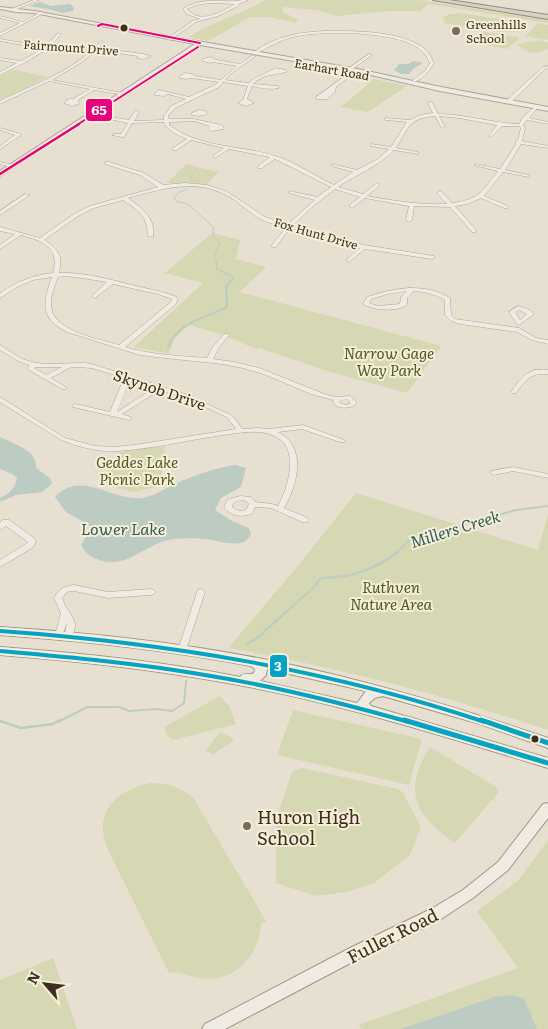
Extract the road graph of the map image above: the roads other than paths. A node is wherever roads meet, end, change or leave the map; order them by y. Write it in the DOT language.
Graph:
graph roads {
  1 [pos="37,0"];
  2 [pos="246,0"];
  3 [pos="436,0"];
  4 [pos="466,0"];
  5 [pos="237,3"];
  6 [pos="0,8"];
  7 [pos="11,10"];
  8 [pos="548,12"];
  9 [pos="40,14"];
  10 [pos="1,17"];
  11 [pos="548,17"];
  12 [pos="202,18"];
  13 [pos="21,24"];
  14 [pos="59,34"];
  15 [pos="0,35"];
  16 [pos="170,38"];
  17 [pos="0,40"];
  18 [pos="101,42"];
  19 [pos="199,45"];
  20 [pos="48,47"];
  21 [pos="96,49"];
  22 [pos="255,54"];
  23 [pos="141,55"];
  24 [pos="370,55"];
  25 [pos="0,59"];
  26 [pos="214,61"];
  27 [pos="23,62"];
  28 [pos="242,64"];
  29 [pos="548,67"];
  30 [pos="353,71"];
  31 [pos="274,72"];
  32 [pos="0,74"];
  33 [pos="192,77"];
  34 [pos="48,80"];
  35 [pos="221,81"];
  36 [pos="412,82"];
  37 [pos="250,84"];
  38 [pos="334,86"];
  39 [pos="266,87"];
  40 [pos="93,89"];
  41 [pos="440,89"];
  42 [pos="123,94"];
  43 [pos="168,94"];
  44 [pos="190,98"];
  45 [pos="74,100"];
  46 [pos="245,100"];
  47 [pos="0,102"];
  48 [pos="509,102"];
  49 [pos="430,103"];
  50 [pos="537,106"];
  51 [pos="548,108"];
  52 [pos="136,112"];
  53 [pos="438,114"];
  54 [pos="493,114"];
  55 [pos="91,115"];
  56 [pos="387,118"];
  57 [pos="525,118"];
  58 [pos="166,121"];
  59 [pos="409,121"];
  60 [pos="130,122"];
  61 [pos="486,122"];
  62 [pos="548,123"];
  63 [pos="500,125"];
  64 [pos="520,125"];
  65 [pos="213,126"];
  66 [pos="444,127"];
  67 [pos="0,129"];
  68 [pos="114,135"];
  69 [pos="491,136"];
  70 [pos="190,139"];
  71 [pos="517,142"];
  72 [pos="373,145"];
  73 [pos="229,147"];
  74 [pos="548,147"];
  75 [pos="0,148"];
  76 [pos="393,148"];
  77 [pos="175,149"];
  78 [pos="416,153"];
  79 [pos="215,157"];
  80 [pos="274,157"];
  81 [pos="0,163"];
  82 [pos="107,164"];
  83 [pos="334,165"];
  84 [pos="476,165"];
  85 [pos="12,166"];
  86 [pos="260,167"];
  87 [pos="502,170"];
  88 [pos="357,172"];
  89 [pos="0,174"];
  90 [pos="528,176"];
  91 [pos="376,185"];
  92 [pos="162,187"];
  93 [pos="333,187"];
  94 [pos="291,192"];
  95 [pos="440,193"];
  96 [pos="27,195"];
  97 [pos="364,196"];
  98 [pos="480,196"];
  99 [pos="124,198"];
  100 [pos="318,199"];
  101 [pos="412,205"];
  102 [pos="451,205"];
  103 [pos="352,206"];
  104 [pos="506,206"];
  105 [pos="0,213"];
  106 [pos="409,220"];
  107 [pos="290,226"];
  108 [pos="0,229"];
  109 [pos="474,231"];
  110 [pos="18,234"];
  111 [pos="151,236"];
  112 [pos="41,240"];
  113 [pos="274,246"];
  114 [pos="0,247"];
  115 [pos="364,247"];
  116 [pos="432,257"];
  117 [pos="349,260"];
  118 [pos="55,275"];
  119 [pos="112,281"];
  120 [pos="411,291"];
  121 [pos="0,296"];
  122 [pos="95,296"];
  123 [pos="226,335"];
  124 [pos="548,342"];
  125 [pos="0,347"];
  126 [pos="121,347"];
  127 [pos="210,359"];
  128 [pos="33,364"];
  129 [pos="72,365"];
  130 [pos="548,372"];
  131 [pos="128,377"];
  132 [pos="46,378"];
  133 [pos="160,387"];
  134 [pos="64,388"];
  135 [pos="514,392"];
  136 [pos="0,399"];
  137 [pos="337,399"];
  138 [pos="75,406"];
  139 [pos="115,415"];
  140 [pos="130,418"];
  141 [pos="240,431"];
  142 [pos="269,431"];
  143 [pos="342,441"];
  144 [pos="494,473"];
  145 [pos="548,476"];
  146 [pos="253,504"];
  147 [pos="280,509"];
  148 [pos="305,520"];
  149 [pos="2,522"];
  150 [pos="0,564"];
  151 [pos="151,592"];
  152 [pos="201,592"];
  153 [pos="0,631"];
  154 [pos="64,636"];
  155 [pos="182,650"];
  156 [pos="0,651"];
  157 [pos="254,662"];
  158 [pos="204,675"];
  159 [pos="385,691"];
  160 [pos="366,709"];
  161 [pos="548,743"];
  162 [pos="548,763"];
  163 [pos="548,808"];
  164 [pos="210,1029"];
  1 -- 7 [label="street"];
  2 -- 5 [label="street"];
  3 -- 11 [label="highway"];
  4 -- 8 [label="highway"];
  5 -- 12 [label="street"];
  5 -- 12 [label="street"];
  6 -- 7 [label="street, Earhart Road"];
  7 -- 9 [label="street, Earhart Road"];
  9 -- 13 [label="street"];
  9 -- 16 [label="street, Earhart Road"];
  10 -- 13 [label="street"];
  12 -- 16 [label="street"];
  13 -- 15 [label="street"];
  14 -- 20 [label="street"];
  16 -- 19 [label="street, Earhart Road"];
  17 -- 20 [label="street, Fairmount Drive"];
  18 -- 21 [label="street"];
  19 -- 22 [label="street, Earhart Road"];
  19 -- 42 [label="street"];
  20 -- 21 [label="street, Fairmount Drive"];
  20 -- 27 [label="street"];
  21 -- 23 [label="street, Fairmount Drive"];
  21 -- 34 [label="street"];
  22 -- 28 [label="street"];
  22 -- 30 [label="street, Earhart Road"];
  22 -- 36 [label="street"];
  24 -- 30 [label="street"];
  25 -- 27 [label="street"];
  26 -- 28 [label="street"];
  27 -- 32 [label="street"];
  28 -- 35 [label="street"];
  29 -- 48 [label="street"];
  30 -- 36 [label="street, Earhart Road"];
  30 -- 38 [label="street"];
  31 -- 37 [label="street"];
  33 -- 35 [label="street"];
  34 -- 40 [label="street"];
  34 -- 47 [label="street"];
  35 -- 37 [label="street"];
  35 -- 44 [label="street"];
  36 -- 41 [label="street, Earhart Road"];
  37 -- 39 [label="street"];
  37 -- 46 [label="street"];
  40 -- 42 [label="street"];
  40 -- 45 [label="street"];
  41 -- 48 [label="street, Earhart Road"];
  42 -- 55 [label="street"];
  43 -- 44 [label="street"];
  44 -- 58 [label="street"];
  48 -- 50 [label="street, Earhart Road"];
  49 -- 53 [label="street"];
  50 -- 51 [label="street, Earhart Road"];
  50 -- 57 [label="street"];
  52 -- 60 [label="street"];
  53 -- 59 [label="street"];
  53 -- 61 [label="street"];
  53 -- 66 [label="street"];
  54 -- 61 [label="street"];
  55 -- 60 [label="street"];
  55 -- 85 [label="street"];
  56 -- 59 [label="street"];
  57 -- 62 [label="street"];
  57 -- 64 [label="street"];
  58 -- 60 [label="street"];
  58 -- 65 [label="street"];
  58 -- 70 [label="street"];
  59 -- 76 [label="street"];
  60 -- 68 [label="street"];
  61 -- 63 [label="street"];
  63 -- 64 [label="street"];
  63 -- 69 [label="street"];
  64 -- 71 [label="street"];
  67 -- 75 [label="street"];
  70 -- 73 [label="street"];
  70 -- 77 [label="street"];
  71 -- 74 [label="street"];
  71 -- 87 [label="street"];
  72 -- 76 [label="street"];
  73 -- 79 [label="street"];
  73 -- 80 [label="street"];
  76 -- 78 [label="street"];
  76 -- 88 [label="street"];
  80 -- 86 [label="street"];
  80 -- 93 [label="street"];
  81 -- 85 [label="street"];
  82 -- 92 [label="street"];
  83 -- 88 [label="street"];
  84 -- 87 [label="street"];
  85 -- 89 [label="street"];
  87 -- 90 [label="street"];
  87 -- 98 [label="street"];
  88 -- 93 [label="street"];
  91 -- 97 [label="street"];
  92 -- 99 [label="street, Fox Hunt Drive"];
  92 -- 107 [label="street, Fox Hunt Drive"];
  93 -- 97 [label="street"];
  93 -- 100 [label="street"];
  94 -- 100 [label="street"];
  95 -- 102 [label="street"];
  96 -- 105 [label="street"];
  97 -- 101 [label="street"];
  97 -- 103 [label="street"];
  98 -- 102 [label="street"];
  98 -- 104 [label="street"];
  99 -- 111 [label="street"];
  99 -- 112 [label="street, Fox Hunt Drive"];
  100 -- 107 [label="street"];
  101 -- 102 [label="street"];
  101 -- 106 [label="street"];
  102 -- 109 [label="street"];
  107 -- 113 [label="street"];
  107 -- 115 [label="street, Fox Hunt Drive"];
  108 -- 110 [label="street"];
  110 -- 112 [label="street"];
  110 -- 114 [label="street"];
  112 -- 118 [label="street"];
  115 -- 116 [label="street, Fox Hunt Drive"];
  115 -- 117 [label="street"];
  118 -- 119 [label="street"];
  118 -- 121 [label="street"];
  118 -- 126 [label="street"];
  119 -- 122 [label="street"];
  119 -- 126 [label="street"];
  120 -- 120 [label="street"];
  120 -- 124 [label="street"];
  123 -- 127 [label="street"];
  125 -- 128 [label="street, Skynob Drive"];
  126 -- 127 [label="street"];
  127 -- 137 [label="street"];
  128 -- 129 [label="street, Skynob Drive"];
  128 -- 132 [label="street, Skynob Drive"];
  129 -- 131 [label="street, Skynob Drive"];
  129 -- 132 [label="street"];
  130 -- 135 [label="street"];
  131 -- 133 [label="street, Skynob Drive"];
  131 -- 139 [label="street"];
  132 -- 134 [label="street, Skynob Drive"];
  133 -- 139 [label="street"];
  133 -- 141 [label="street, Skynob Drive"];
  136 -- 141 [label="street"];
  138 -- 139 [label="street"];
  139 -- 140 [label="street"];
  141 -- 142 [label="street"];
  142 -- 143 [label="street"];
  142 -- 147 [label="street"];
  144 -- 145 [label="street"];
  146 -- 147 [label="street"];
  147 -- 148 [label="street"];
  149 -- 150 [label="street"];
  151 -- 154 [label="street"];
  152 -- 155 [label="street"];
  153 -- 154 [label="main road"];
  154 -- 155 [label="main road"];
  155 -- 157 [label="main road"];
  156 -- 158 [label="main road"];
  157 -- 158 [label="main road"];
  157 -- 159 [label="main road"];
  158 -- 160 [label="main road"];
  159 -- 160 [label="main road"];
  159 -- 161 [label="main road"];
  160 -- 162 [label="main road"];
  163 -- 164 [label="main road, Fuller Road"];
}
